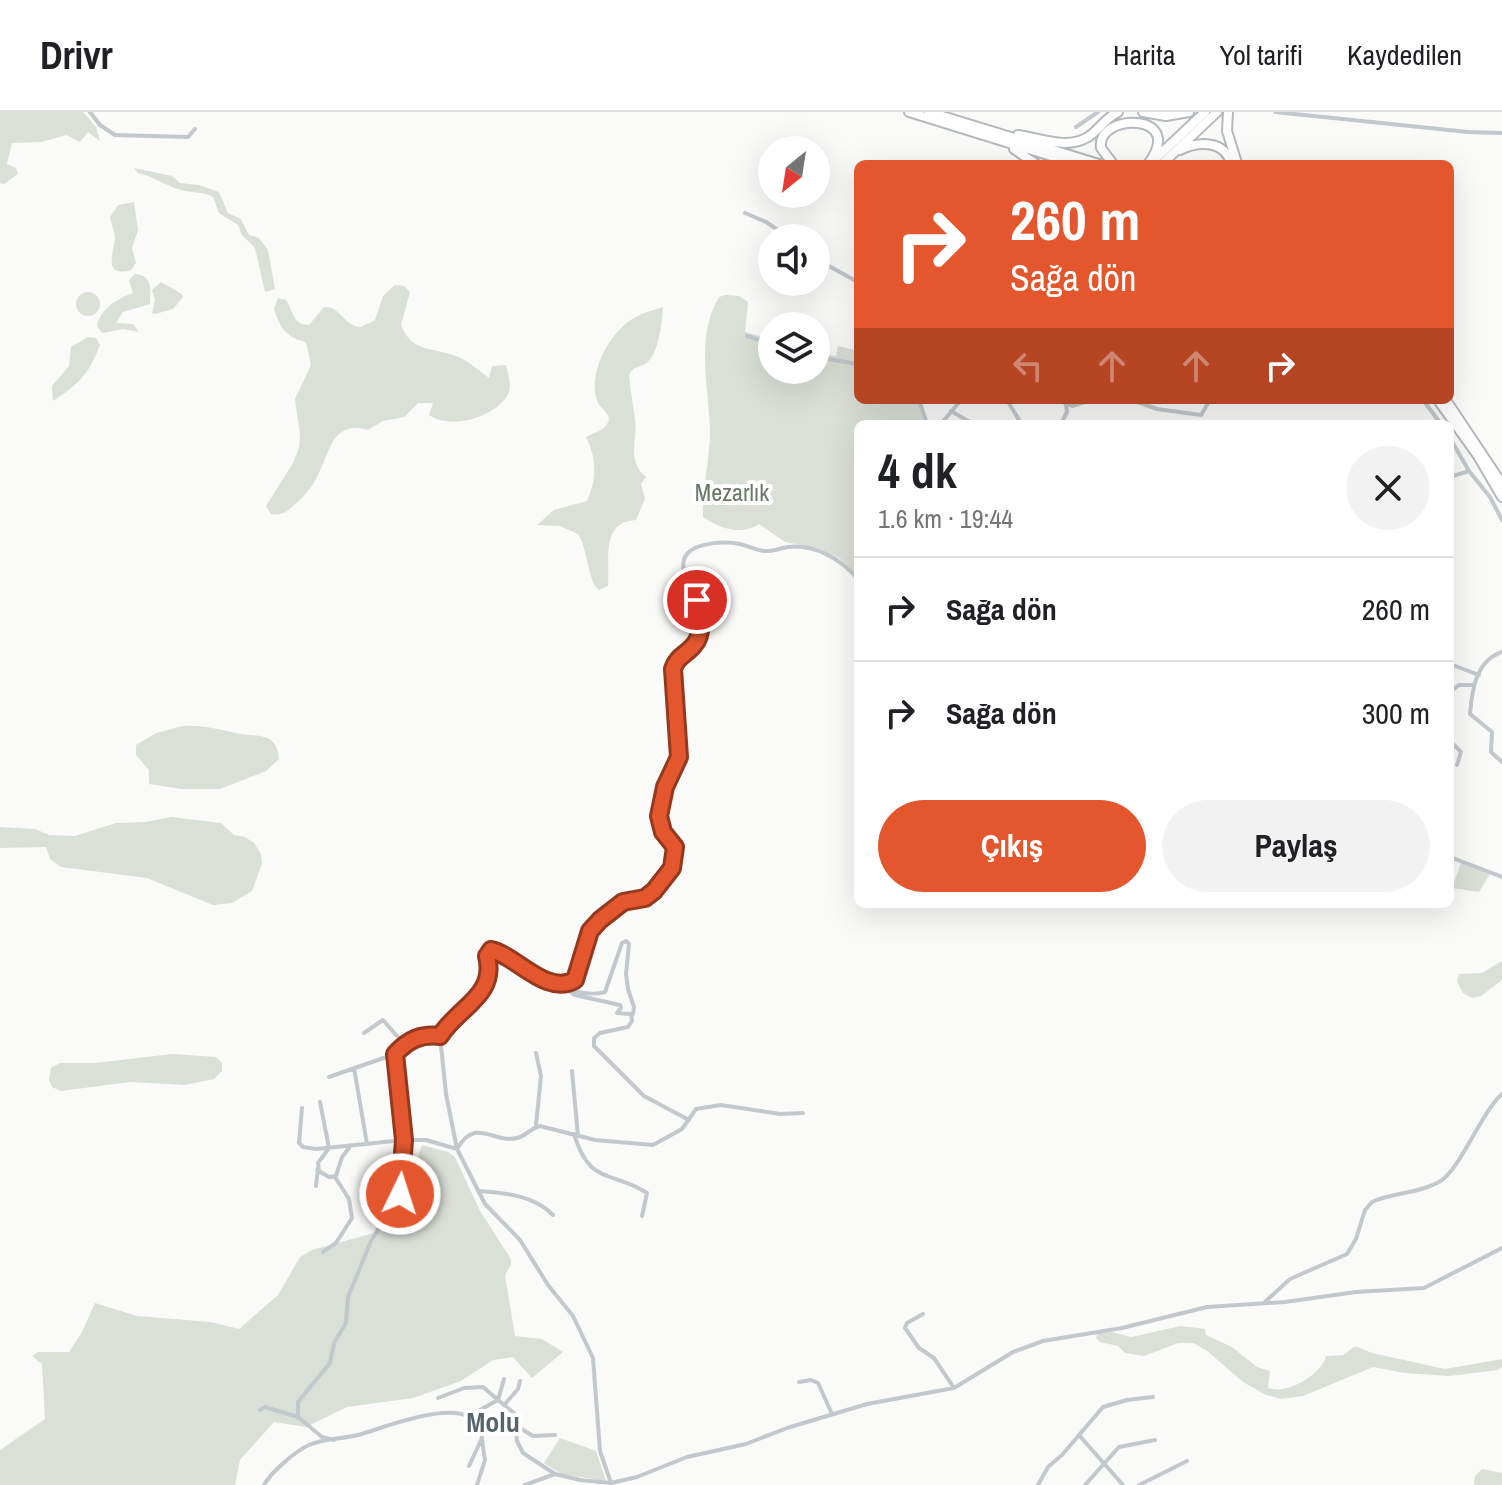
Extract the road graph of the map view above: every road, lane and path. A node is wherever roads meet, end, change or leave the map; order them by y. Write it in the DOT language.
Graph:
graph roads {
  1 [pos="90,112"];
  2 [pos="909,112"];
  3 [pos="929,112"];
  4 [pos="1098,112"];
  5 [pos="1118,112"];
  6 [pos="1143,112"];
  7 [pos="1189,112"];
  8 [pos="1205,112"];
  9 [pos="1217,112"];
  10 [pos="1228,112"];
  11 [pos="1275,112"];
  12 [pos="1282,112"];
  13 [pos="1076,127"];
  14 [pos="195,129"];
  15 [pos="981,131"];
  16 [pos="1502,133"];
  17 [pos="1175,152"];
  18 [pos="1031,160"];
  19 [pos="1065,160"];
  20 [pos="1085,160"];
  21 [pos="1110,160"];
  22 [pos="1151,160"];
  23 [pos="1153,160"];
  24 [pos="1166,160"];
  25 [pos="1231,160"];
  26 [pos="1233,160"];
  27 [pos="745,213"];
  28 [pos="769,224"];
  29 [pos="830,267"];
  30 [pos="854,280"];
  31 [pos="747,336"];
  32 [pos="758,340"];
  33 [pos="830,359"];
  34 [pos="854,363"];
  35 [pos="957,404"];
  36 [pos="1009,404"];
  37 [pos="1080,404"];
  38 [pos="1143,404"];
  39 [pos="1202,404"];
  40 [pos="1207,404"];
  41 [pos="1449,404"];
  42 [pos="1066,405"];
  43 [pos="951,411"];
  44 [pos="1203,411"];
  45 [pos="944,420"];
  46 [pos="966,420"];
  47 [pos="1019,420"];
  48 [pos="1063,420"];
  49 [pos="1454,422"];
  50 [pos="1454,445"];
  51 [pos="1469,471"];
  52 [pos="1454,476"];
  53 [pos="1502,484"];
  54 [pos="1502,497"];
  55 [pos="1502,520"];
  56 [pos="854,574"];
  57 [pos="1502,652"];
  58 [pos="1454,666"];
  59 [pos="1479,675"];
  60 [pos="1474,685"];
  61 [pos="1454,689"];
  62 [pos="1454,745"];
  63 [pos="1502,762"];
  64 [pos="1457,765"];
  65 [pos="1454,859"];
  66 [pos="1502,877"];
  67 [pos="558,984"];
  68 [pos="568,990"];
  69 [pos="632,1015"];
  70 [pos="364,1033"];
  71 [pos="440,1036"];
  72 [pos="404,1044"];
  73 [pos="536,1053"];
  74 [pos="395,1054"];
  75 [pos="354,1068"];
  76 [pos="572,1071"];
  77 [pos="329,1077"];
  78 [pos="1502,1094"];
  79 [pos="320,1102"];
  80 [pos="302,1108"];
  81 [pos="803,1113"];
  82 [pos="689,1120"];
  83 [pos="536,1126"];
  84 [pos="576,1135"];
  85 [pos="404,1140"];
  86 [pos="367,1144"];
  87 [pos="350,1147"];
  88 [pos="329,1148"];
  89 [pos="457,1149"];
  90 [pos="318,1168"];
  91 [pos="335,1177"];
  92 [pos="316,1186"];
  93 [pos="478,1191"];
  94 [pos="553,1215"];
  95 [pos="642,1216"];
  96 [pos="1502,1248"];
  97 [pos="323,1252"];
  98 [pos="1264,1303"];
  99 [pos="923,1314"];
  100 [pos="504,1379"];
  101 [pos="520,1381"];
  102 [pos="799,1382"];
  103 [pos="954,1388"];
  104 [pos="1153,1397"];
  105 [pos="438,1398"];
  106 [pos="498,1400"];
  107 [pos="505,1404"];
  108 [pos="260,1410"];
  109 [pos="832,1414"];
  110 [pos="471,1415"];
  111 [pos="298,1417"];
  112 [pos="516,1425"];
  113 [pos="555,1435"];
  114 [pos="1079,1435"];
  115 [pos="482,1438"];
  116 [pos="334,1440"];
  117 [pos="1155,1440"];
  118 [pos="1187,1461"];
  119 [pos="1103,1464"];
  120 [pos="469,1466"];
  121 [pos="555,1474"];
  122 [pos="611,1483"];
  123 [pos="598,1484"];
  124 [pos="264,1485"];
  125 [pos="477,1485"];
  126 [pos="526,1485"];
  127 [pos="1038,1485"];
  128 [pos="1085,1485"];
  129 [pos="1123,1485"];
  130 [pos="1139,1485"];
  1 -- 14 [label="street"];
  2 -- 15 [label="highway"];
  3 -- 15 [label="highway"];
  4 -- 13 [label="street"];
  5 -- 15 [label="highway"];
  6 -- 7 [label="highway"];
  8 -- 23 [label="highway"];
  9 -- 17 [label="highway"];
  10 -- 26 [label="highway"];
  11 -- 12 [label="street"];
  12 -- 16 [label="street"];
  15 -- 18 [label="highway"];
  15 -- 19 [label="highway"];
  15 -- 20 [label="highway"];
  17 -- 24 [label="highway"];
  17 -- 25 [label="highway"];
  21 -- 22 [label="highway"];
  27 -- 28 [label="street"];
  29 -- 30 [label="street"];
  31 -- 32 [label="street"];
  33 -- 34 [label="street"];
  35 -- 43 [label="street"];
  36 -- 47 [label="street"];
  37 -- 42 [label="street"];
  38 -- 44 [label="street"];
  39 -- 44 [label="street"];
  40 -- 44 [label="street"];
  41 -- 53 [label="highway"];
  42 -- 48 [label="street"];
  43 -- 45 [label="street"];
  43 -- 46 [label="street"];
  49 -- 54 [label="highway"];
  50 -- 51 [label="street"];
  51 -- 52 [label="street"];
  51 -- 55 [label="street"];
  56 -- 67 [label="street"];
  57 -- 59 [label="street"];
  58 -- 59 [label="street"];
  59 -- 60 [label="street"];
  60 -- 61 [label="street"];
  60 -- 63 [label="street"];
  62 -- 64 [label="street"];
  65 -- 66 [label="street"];
  67 -- 68 [label="street"];
  67 -- 71 [label="street"];
  68 -- 69 [label="street"];
  68 -- 69 [label="street"];
  69 -- 82 [label="street"];
  70 -- 72 [label="street"];
  71 -- 72 [label="street"];
  71 -- 89 [label="street"];
  72 -- 74 [label="street"];
  73 -- 83 [label="street"];
  74 -- 75 [label="street"];
  74 -- 85 [label="street"];
  75 -- 77 [label="street"];
  75 -- 86 [label="street"];
  76 -- 84 [label="street"];
  78 -- 98 [label="street"];
  79 -- 88 [label="street"];
  80 -- 88 [label="street"];
  81 -- 82 [label="street"];
  82 -- 84 [label="street"];
  83 -- 84 [label="street"];
  83 -- 89 [label="street"];
  84 -- 95 [label="street"];
  85 -- 86 [label="street"];
  85 -- 89 [label="street"];
  85 -- 111 [label="street"];
  86 -- 87 [label="street"];
  87 -- 88 [label="street"];
  87 -- 91 [label="street"];
  88 -- 90 [label="street"];
  89 -- 93 [label="street"];
  90 -- 91 [label="street"];
  90 -- 92 [label="street"];
  91 -- 97 [label="street"];
  93 -- 94 [label="street"];
  93 -- 122 [label="street"];
  96 -- 98 [label="street"];
  98 -- 103 [label="street"];
  99 -- 103 [label="street"];
  100 -- 106 [label="street"];
  101 -- 107 [label="street"];
  102 -- 109 [label="street"];
  103 -- 109 [label="street"];
  104 -- 114 [label="street"];
  105 -- 106 [label="street"];
  106 -- 107 [label="street"];
  106 -- 110 [label="street"];
  107 -- 112 [label="street"];
  108 -- 111 [label="street"];
  109 -- 122 [label="street"];
  110 -- 115 [label="street"];
  110 -- 116 [label="street"];
  111 -- 116 [label="street"];
  112 -- 113 [label="street"];
  112 -- 121 [label="street"];
  114 -- 119 [label="street"];
  114 -- 127 [label="street"];
  115 -- 120 [label="street"];
  115 -- 125 [label="street"];
  116 -- 124 [label="street"];
  117 -- 119 [label="street"];
  118 -- 130 [label="street"];
  119 -- 128 [label="street"];
  119 -- 129 [label="street"];
  121 -- 123 [label="street"];
  121 -- 126 [label="street"];
  122 -- 123 [label="street"];
}
